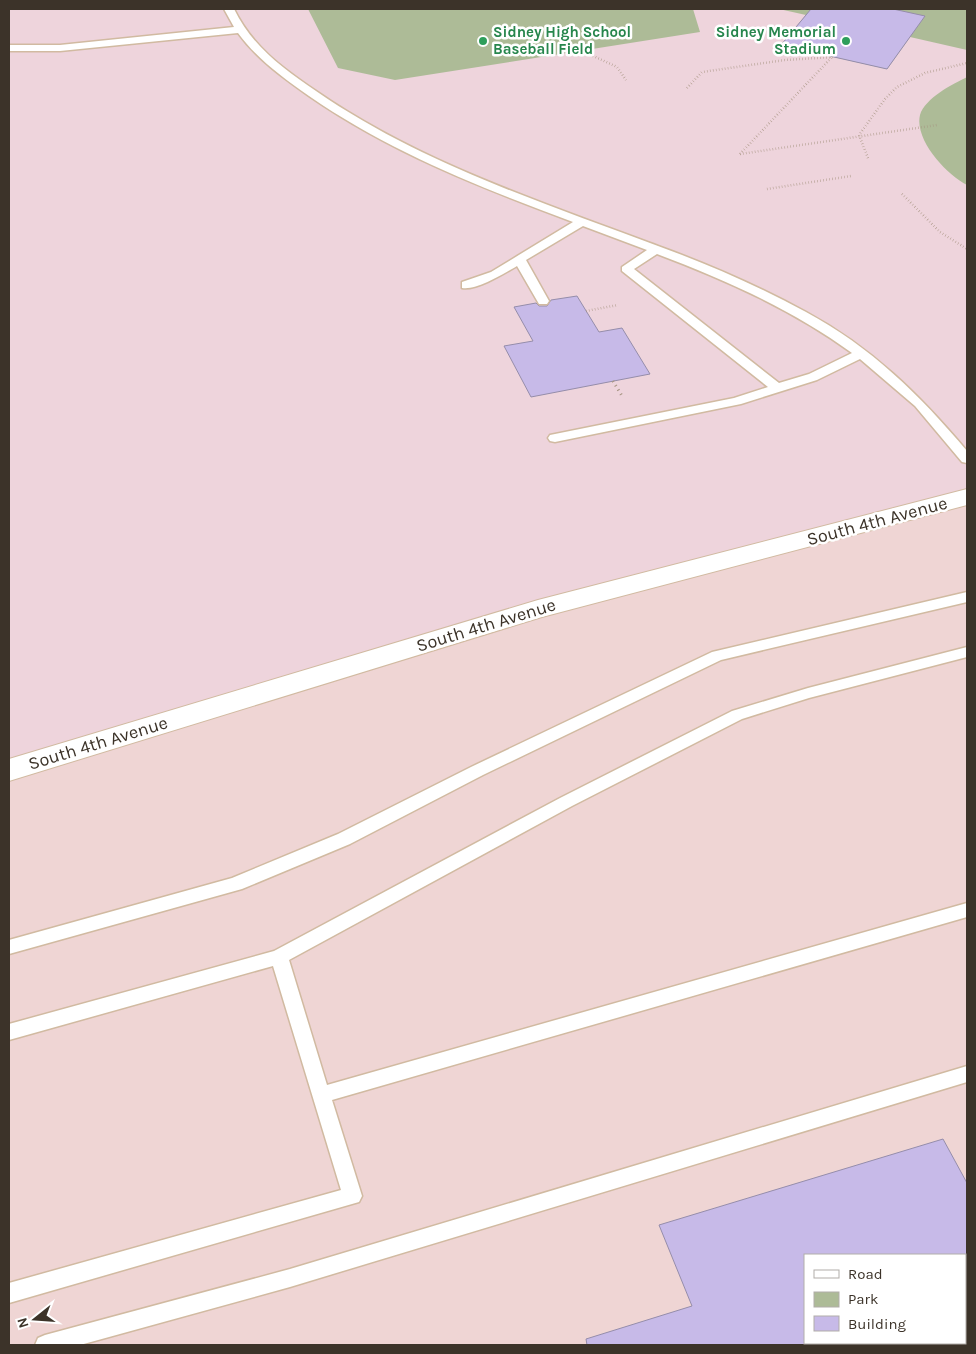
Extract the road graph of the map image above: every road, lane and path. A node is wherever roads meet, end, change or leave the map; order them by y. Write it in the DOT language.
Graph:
graph roads {
  1 [pos="229,9"];
  2 [pos="238,30"];
  3 [pos="9,48"];
  4 [pos="582,51"];
  5 [pos="967,64"];
  6 [pos="626,80"];
  7 [pos="687,88"];
  8 [pos="937,126"];
  9 [pos="859,135"];
  10 [pos="868,158"];
  11 [pos="851,176"];
  12 [pos="767,189"];
  13 [pos="902,194"];
  14 [pos="583,221"];
  15 [pos="657,249"];
  16 [pos="967,249"];
  17 [pos="519,259"];
  18 [pos="466,285"];
  19 [pos="543,302"];
  20 [pos="618,305"];
  21 [pos="586,311"];
  22 [pos="861,354"];
  23 [pos="613,381"];
  24 [pos="777,388"];
  25 [pos="622,396"];
  26 [pos="555,438"];
  27 [pos="967,459"];
  28 [pos="967,497"];
  29 [pos="967,598"];
  30 [pos="967,652"];
  31 [pos="9,770"];
  32 [pos="967,910"];
  33 [pos="9,947"];
  34 [pos="279,957"];
  35 [pos="9,1032"];
  36 [pos="967,1074"];
  37 [pos="322,1095"];
  38 [pos="9,1293"];
  39 [pos="45,1345"];
  1 -- 2 [label="lane"];
  2 -- 3 [label="lane"];
  2 -- 14 [label="lane"];
  4 -- 6 [label="path"];
  5 -- 9 [label="path"];
  7 -- 9 [label="path"];
  8 -- 9 [label="path"];
  9 -- 10 [label="path"];
  11 -- 12 [label="path"];
  13 -- 16 [label="path"];
  14 -- 15 [label="lane"];
  14 -- 17 [label="lane"];
  15 -- 22 [label="lane"];
  15 -- 24 [label="lane"];
  17 -- 18 [label="lane"];
  17 -- 19 [label="lane"];
  20 -- 21 [label="path"];
  22 -- 24 [label="lane"];
  22 -- 27 [label="lane"];
  23 -- 25 [label="path"];
  24 -- 26 [label="lane"];
  28 -- 31 [label="street, South 4th Avenue"];
  29 -- 33 [label="lane"];
  30 -- 34 [label="lane"];
  32 -- 37 [label="lane"];
  34 -- 35 [label="lane"];
  34 -- 37 [label="lane"];
  36 -- 39 [label="lane"];
  37 -- 38 [label="lane"];
}
